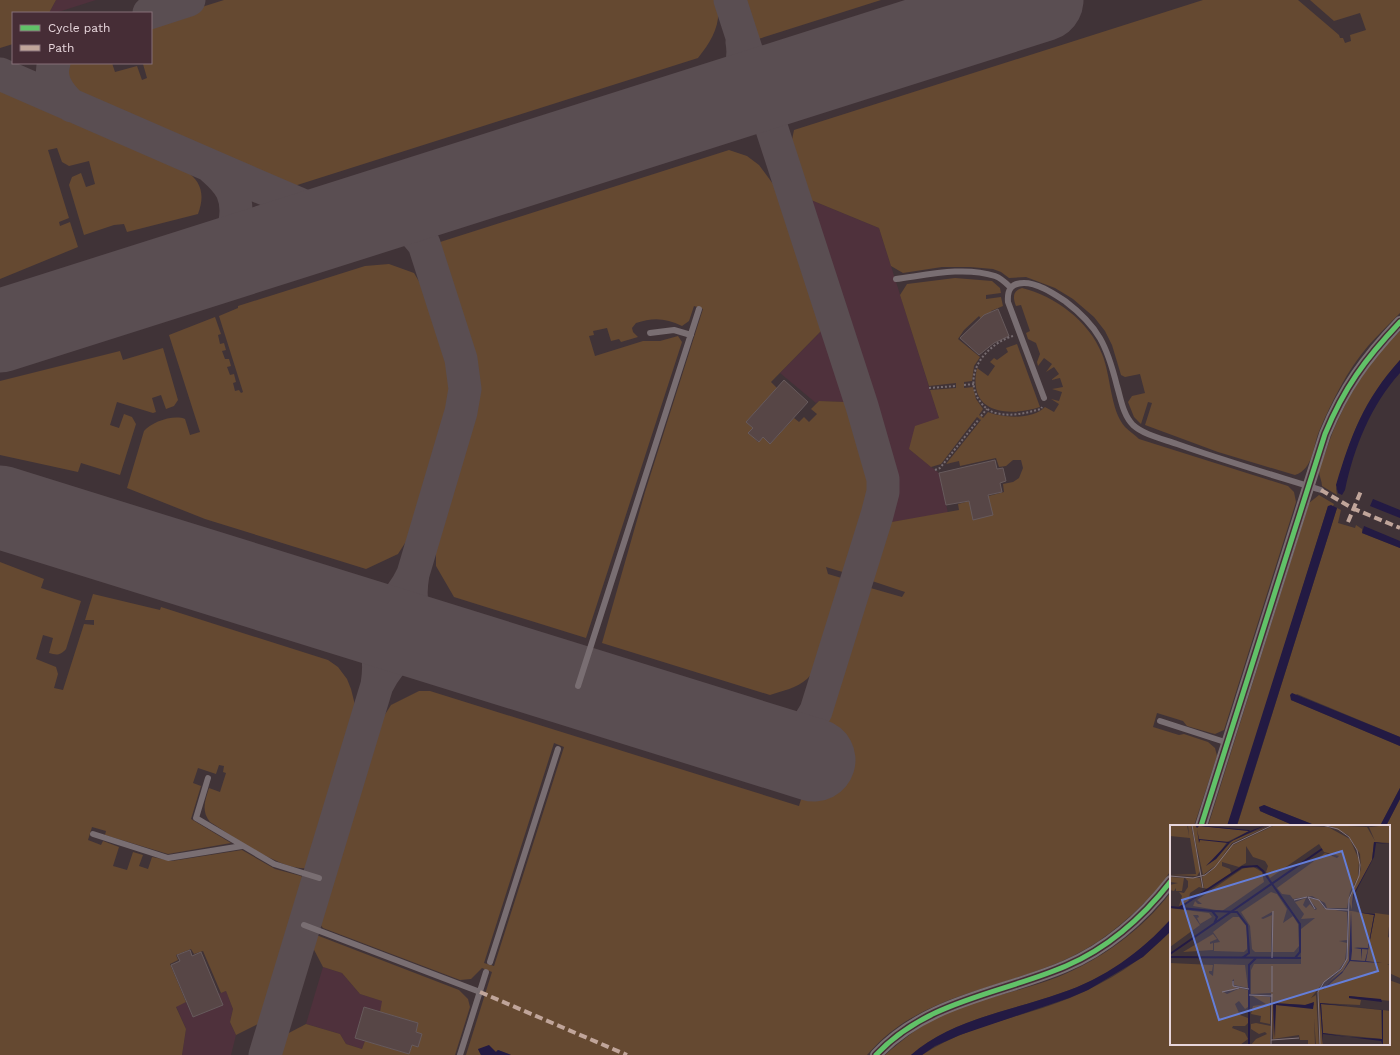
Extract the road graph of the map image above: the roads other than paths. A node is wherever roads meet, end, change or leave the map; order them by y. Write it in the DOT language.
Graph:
graph roads {
  1 [pos="896,279"];
  2 [pos="1010,287"];
  3 [pos="699,309"];
  4 [pos="1400,322"];
  5 [pos="650,333"];
  6 [pos="691,335"];
  7 [pos="1044,398"];
  8 [pos="1308,486"];
  9 [pos="1321,490"];
  10 [pos="578,686"];
  11 [pos="1160,722"];
  12 [pos="1228,743"];
  13 [pos="558,749"];
  14 [pos="208,778"];
  15 [pos="1201,825"];
  16 [pos="92,834"];
  17 [pos="242,846"];
  18 [pos="319,878"];
  19 [pos="1170,882"];
  20 [pos="304,926"];
  21 [pos="490,962"];
  22 [pos="486,972"];
  23 [pos="480,992"];
  24 [pos="460,1055"];
  25 [pos="876,1055"];
  1 -- 2 [label="lane"];
  2 -- 7 [label="lane"];
  2 -- 8 [label="lane"];
  3 -- 6 [label="lane"];
  4 -- 8 [label="street"];
  5 -- 6 [label="lane"];
  6 -- 10 [label="lane"];
  8 -- 9 [label="lane"];
  8 -- 12 [label="street"];
  11 -- 12 [label="lane"];
  12 -- 15 [label="street"];
  13 -- 21 [label="lane"];
  14 -- 17 [label="lane"];
  16 -- 17 [label="lane"];
  17 -- 18 [label="lane"];
  19 -- 25 [label="street"];
  20 -- 23 [label="lane"];
  22 -- 23 [label="lane"];
  23 -- 24 [label="lane"];
}
